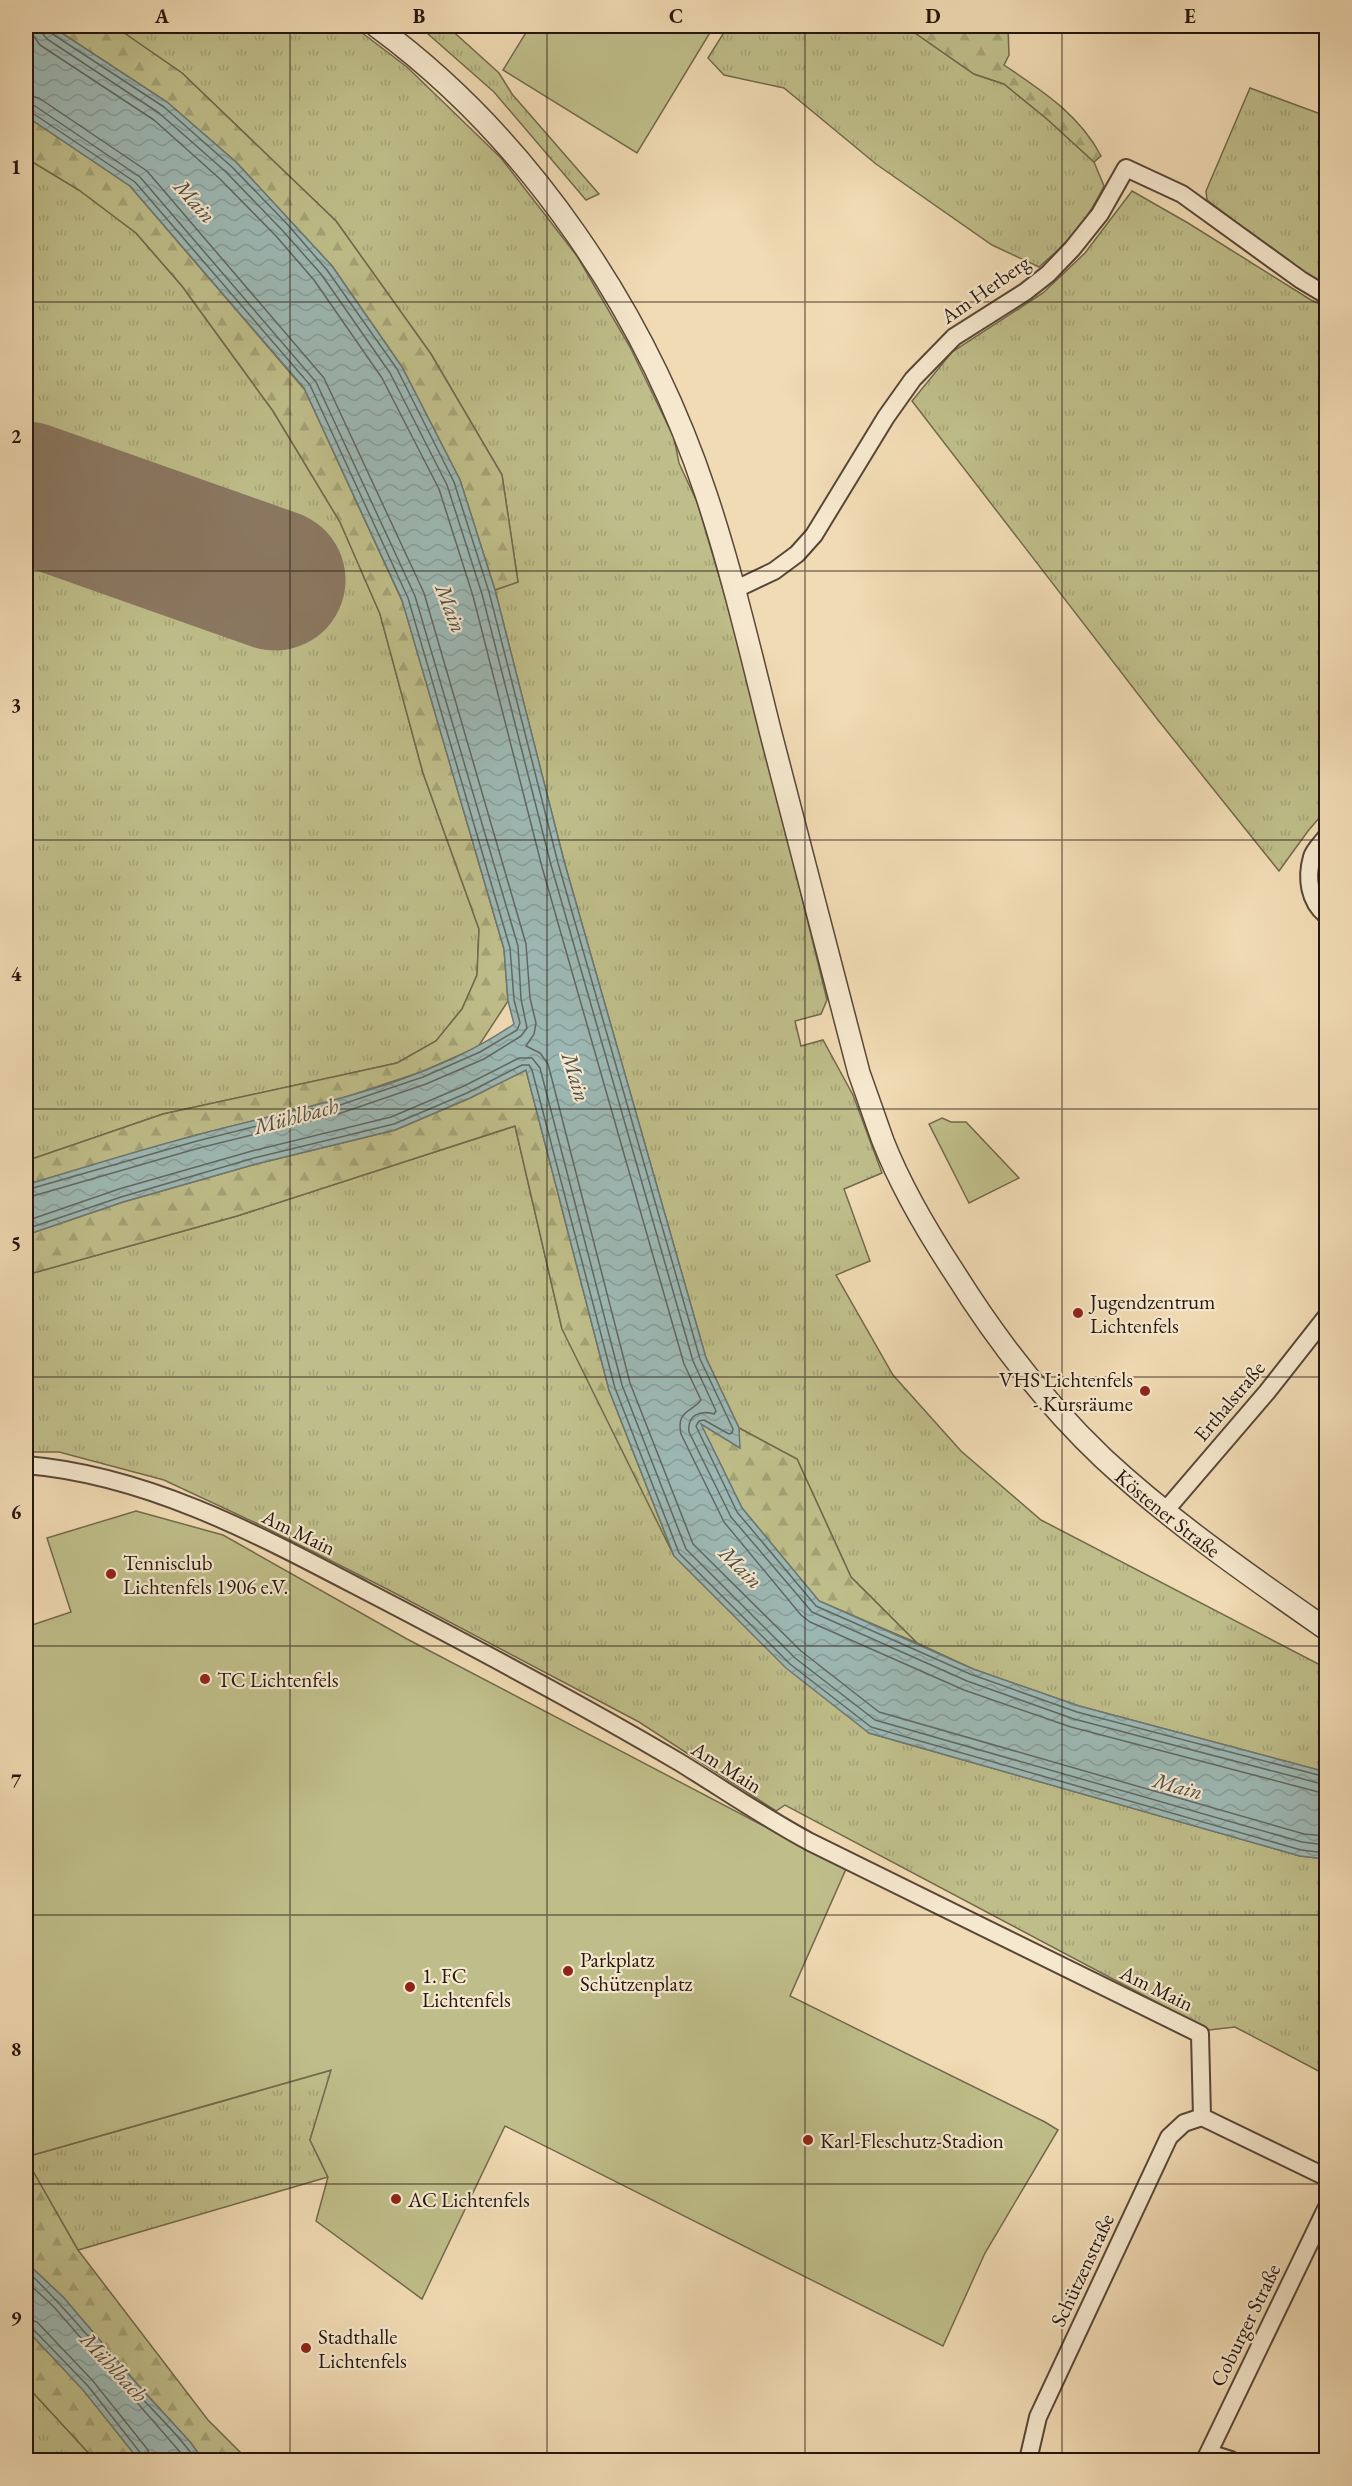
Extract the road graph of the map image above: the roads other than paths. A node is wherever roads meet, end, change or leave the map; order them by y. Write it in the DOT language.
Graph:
graph roads {
  1 [pos="376,26"];
  2 [pos="1326,295"];
  3 [pos="734,590"];
  4 [pos="1326,837"];
  5 [pos="1326,915"];
  6 [pos="1326,1317"];
  7 [pos="26,1465"];
  8 [pos="1165,1511"];
  9 [pos="1326,1629"];
  10 [pos="1202,2117"];
  11 [pos="1326,2177"];
  12 [pos="1326,2209"];
  13 [pos="1207,2457"];
  14 [pos="1028,2460"];
  15 [pos="1231,2460"];
  1 -- 3 [label="street, Köstener Straße"];
  2 -- 3 [label="street, Am Herberg"];
  3 -- 8 [label="street, Köstener Straße"];
  4 -- 5 [label="street"];
  6 -- 8 [label="street, Erthalstraße"];
  7 -- 10 [label="street, Am Main"];
  8 -- 9 [label="street, Köstener Straße"];
  10 -- 11 [label="street"];
  10 -- 14 [label="street, Schützenstraße"];
  12 -- 13 [label="street, Coburger Straße"];
  13 -- 15 [label="street"];
}
